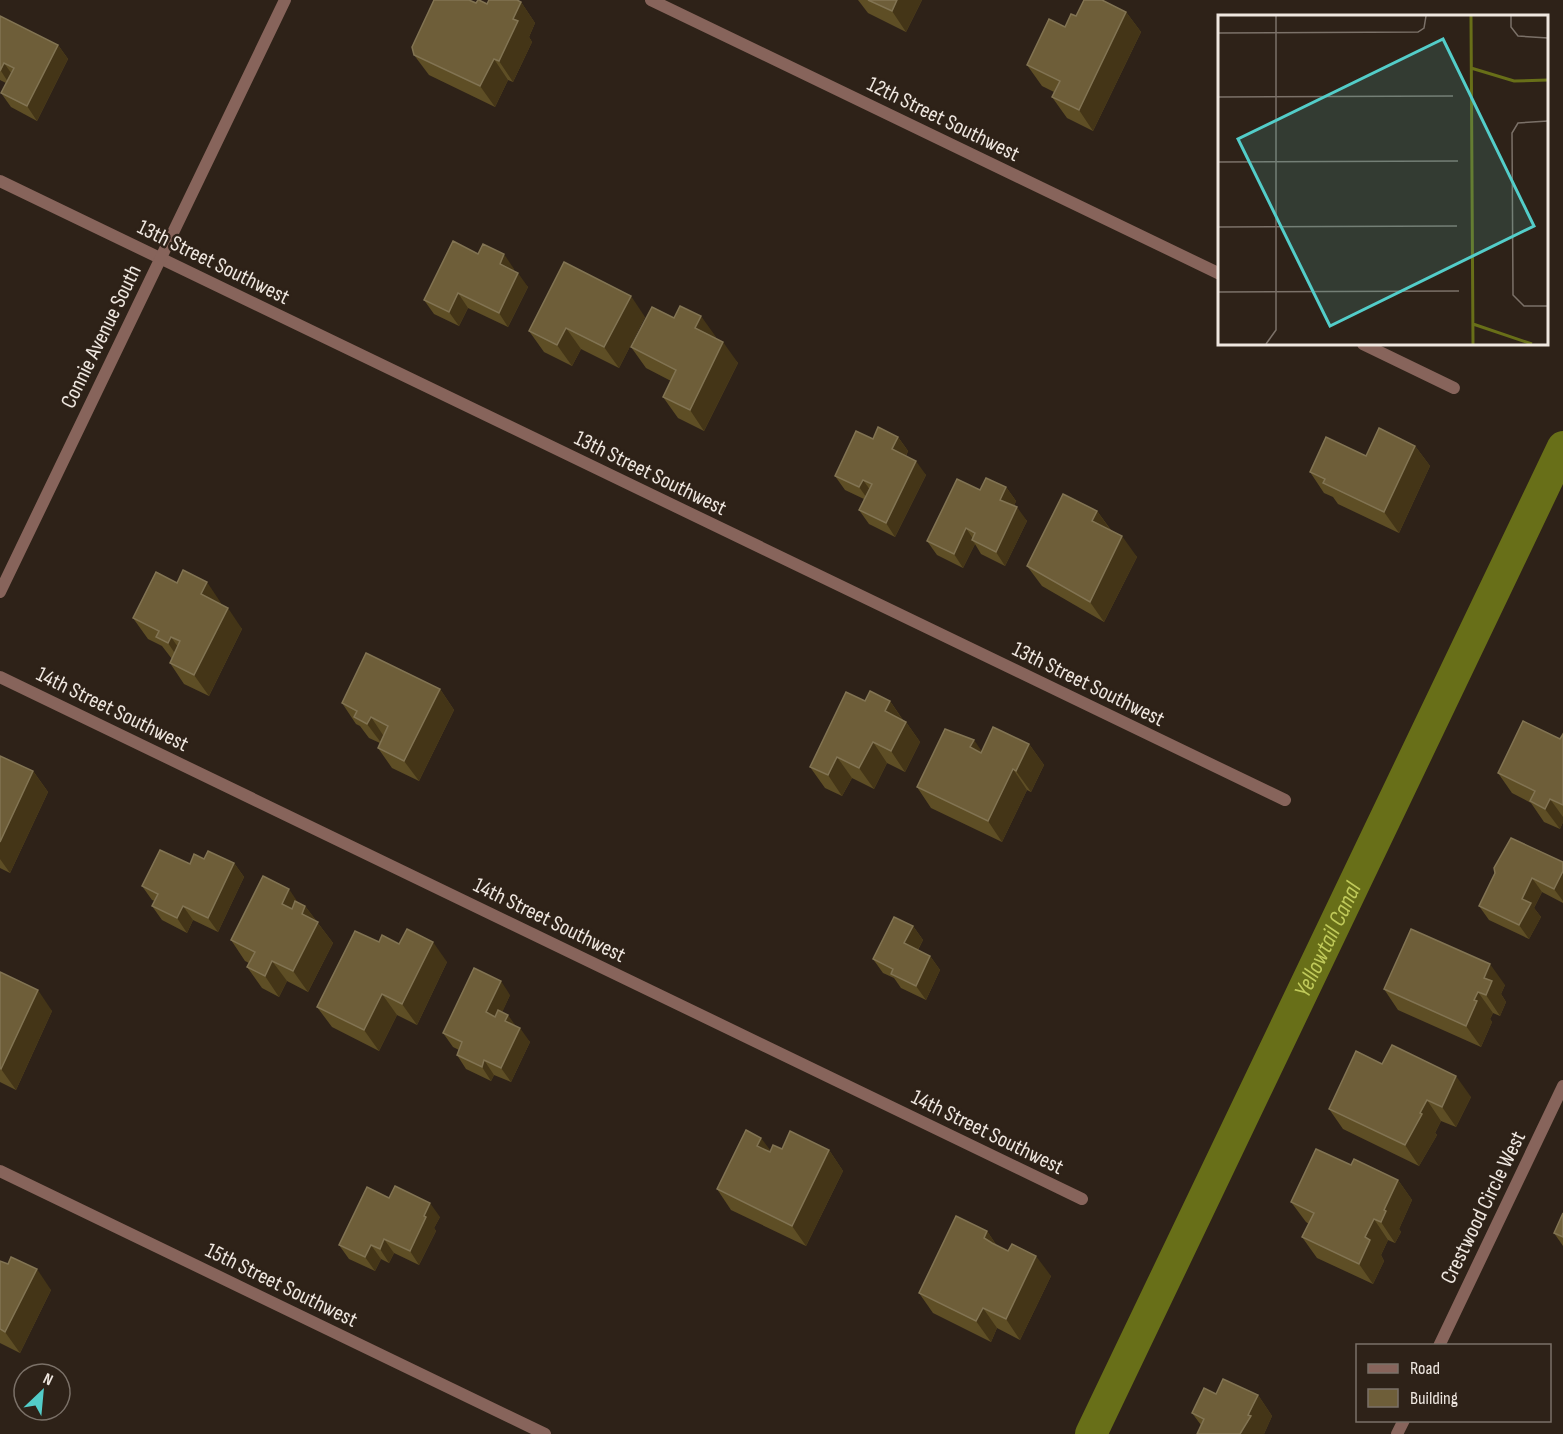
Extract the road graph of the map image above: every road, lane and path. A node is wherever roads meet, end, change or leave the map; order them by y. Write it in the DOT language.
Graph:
graph roads {
  1 [pos="285,0"];
  2 [pos="651,0"];
  3 [pos="0,181"];
  4 [pos="161,259"];
  5 [pos="1218,273"];
  6 [pos="1365,345"];
  7 [pos="1454,388"];
  8 [pos="0,592"];
  9 [pos="0,677"];
  10 [pos="1285,800"];
  11 [pos="1563,1086"];
  12 [pos="0,1171"];
  13 [pos="1082,1199"];
  14 [pos="1440,1344"];
  15 [pos="545,1434"];
  1 -- 4 [label="street, Connie Avenue South"];
  2 -- 5 [label="street, 12th Street Southwest"];
  3 -- 4 [label="street, 13th Street Southwest"];
  4 -- 8 [label="street, Connie Avenue South"];
  4 -- 10 [label="street, 13th Street Southwest"];
  6 -- 7 [label="street"];
  9 -- 13 [label="street, 14th Street Southwest"];
  11 -- 14 [label="street, Crestwood Circle West"];
  12 -- 15 [label="street, 15th Street Southwest"];
}
